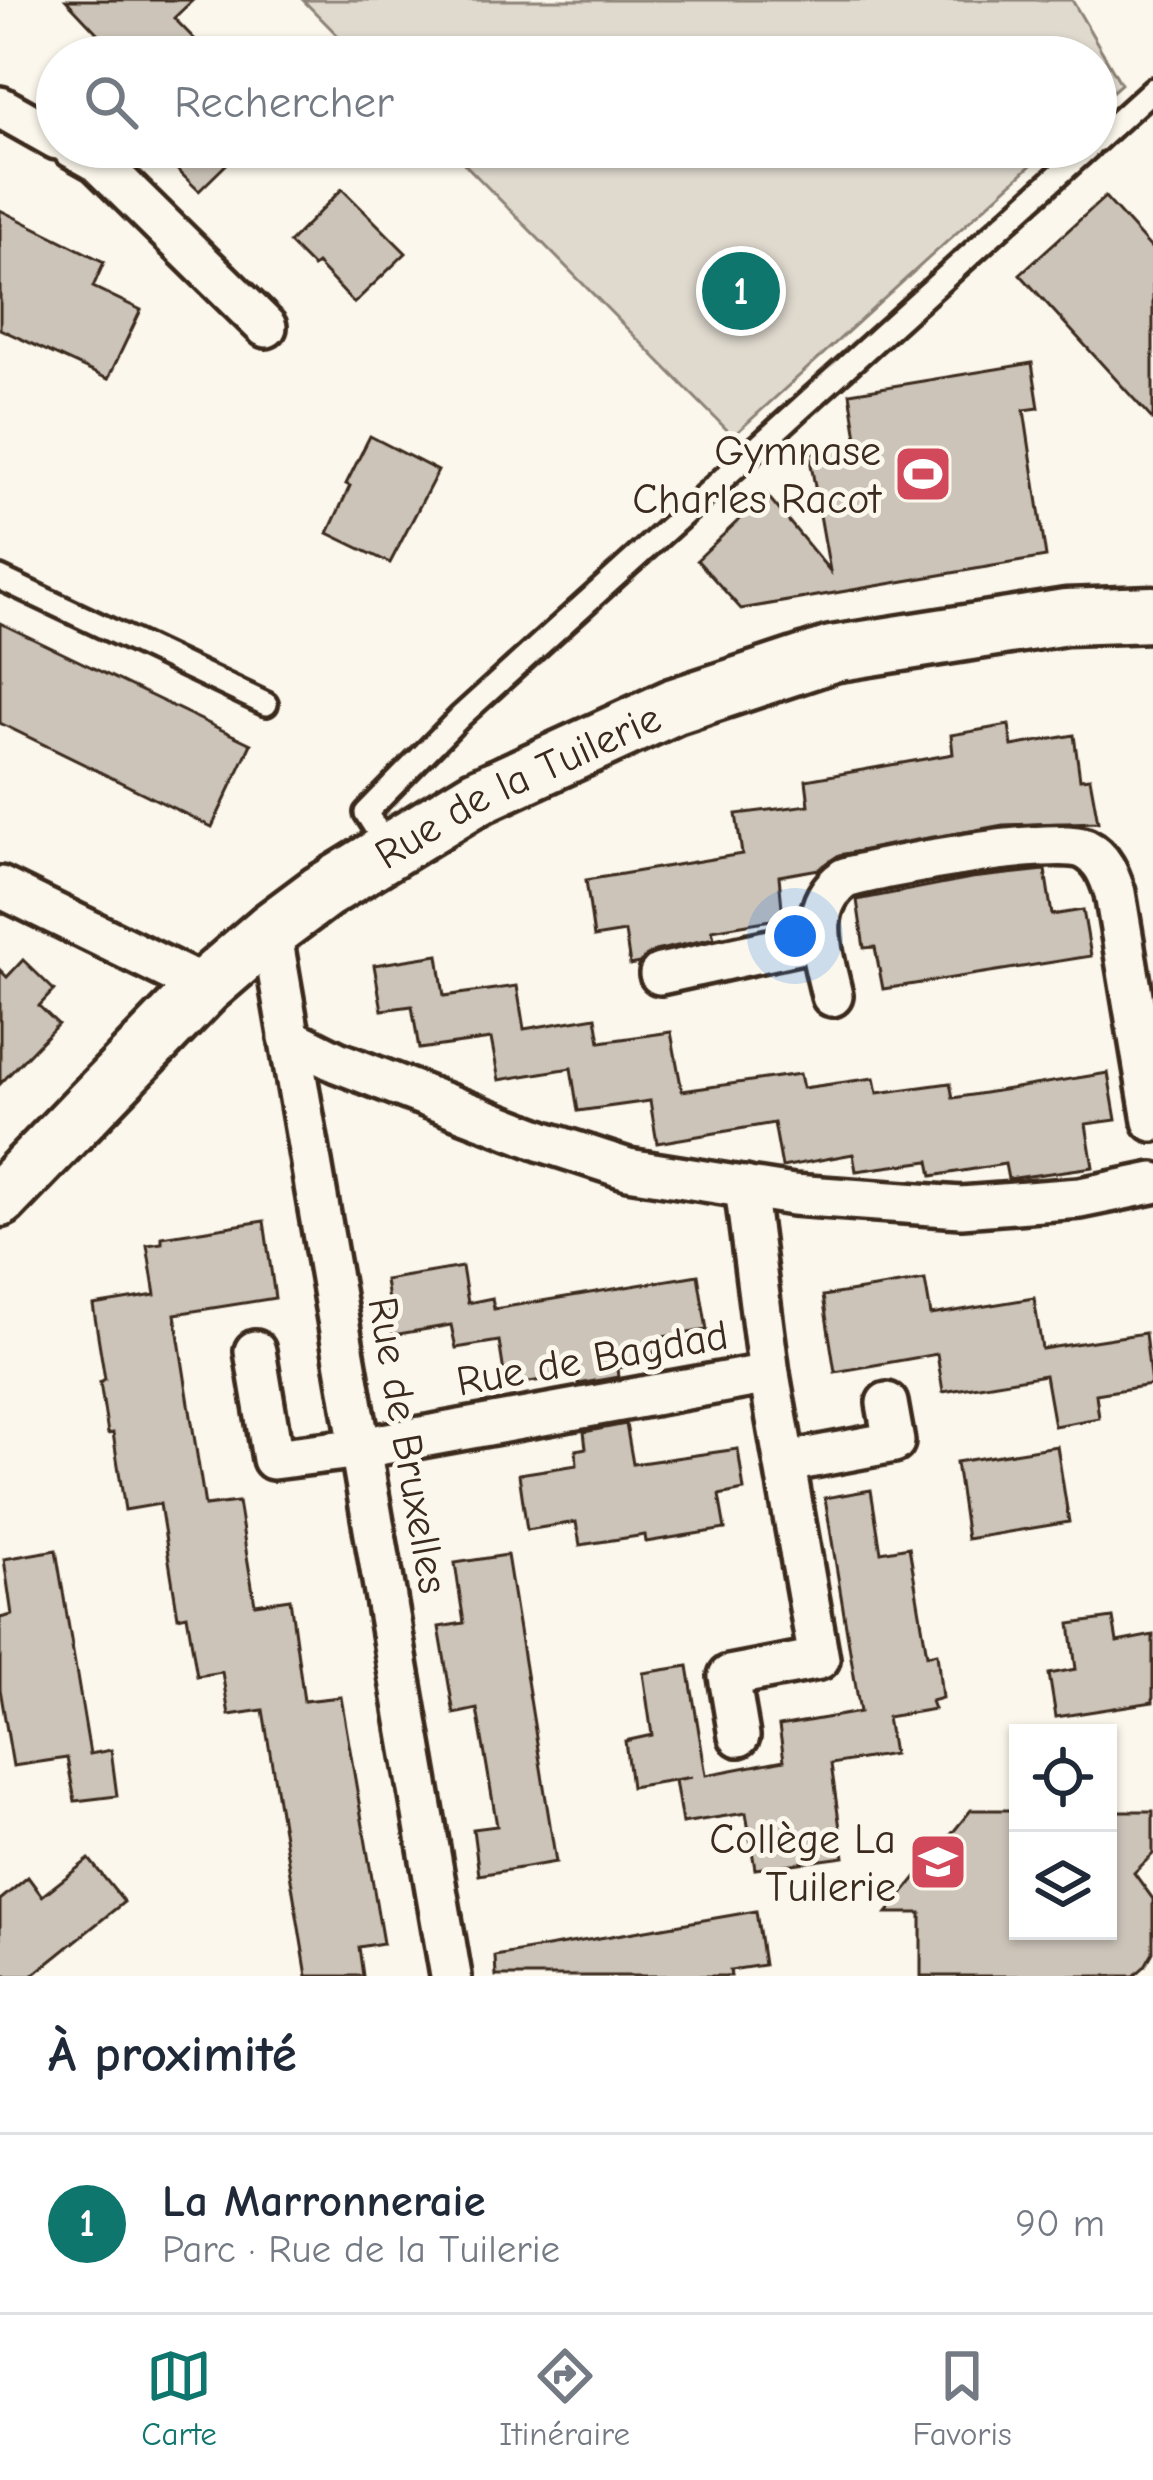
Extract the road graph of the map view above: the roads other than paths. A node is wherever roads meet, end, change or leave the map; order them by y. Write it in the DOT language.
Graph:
graph roads {
  1 [pos="1153,89"];
  2 [pos="0,107"];
  3 [pos="1117,122"];
  4 [pos="36,127"];
  5 [pos="104,168"];
  6 [pos="1066,168"];
  7 [pos="266,327"];
  8 [pos="0,578"];
  9 [pos="1153,614"];
  10 [pos="266,704"];
  11 [pos="389,849"];
  12 [pos="0,887"];
  13 [pos="271,930"];
  14 [pos="820,939"];
  15 [pos="660,974"];
  16 [pos="206,987"];
  17 [pos="832,996"];
  18 [pos="289,1038"];
  19 [pos="1153,1121"];
  20 [pos="1153,1183"];
  21 [pos="746,1187"];
  22 [pos="0,1199"];
  23 [pos="255,1351"];
  24 [pos="770,1374"];
  25 [pos="887,1402"];
  26 [pos="361,1448"];
  27 [pos="787,1462"];
  28 [pos="739,1736"];
  29 [pos="451,1976"];
  1 -- 3 [label="lane"];
  2 -- 4 [label="street"];
  5 -- 7 [label="street"];
  6 -- 11 [label="lane"];
  8 -- 10 [label="lane"];
  9 -- 11 [label="street, Rue de la Tuilerie"];
  11 -- 13 [label="street, Rue de la Tuilerie"];
  12 -- 16 [label="street"];
  13 -- 16 [label="street, Rue de la Tuilerie"];
  13 -- 18 [label="street, Rue de Bruxelles"];
  14 -- 15 [label="street"];
  14 -- 17 [label="street"];
  14 -- 19 [label="street"];
  16 -- 22 [label="street, Rue de la Tuilerie"];
  18 -- 21 [label="street"];
  18 -- 26 [label="street, Rue de Bruxelles"];
  20 -- 21 [label="street"];
  21 -- 24 [label="street"];
  23 -- 26 [label="street, Rue de Bagdad"];
  24 -- 26 [label="street, Rue de Bagdad"];
  24 -- 27 [label="street"];
  25 -- 27 [label="street"];
  26 -- 29 [label="street, Rue de Bruxelles"];
  27 -- 28 [label="street"];
}
